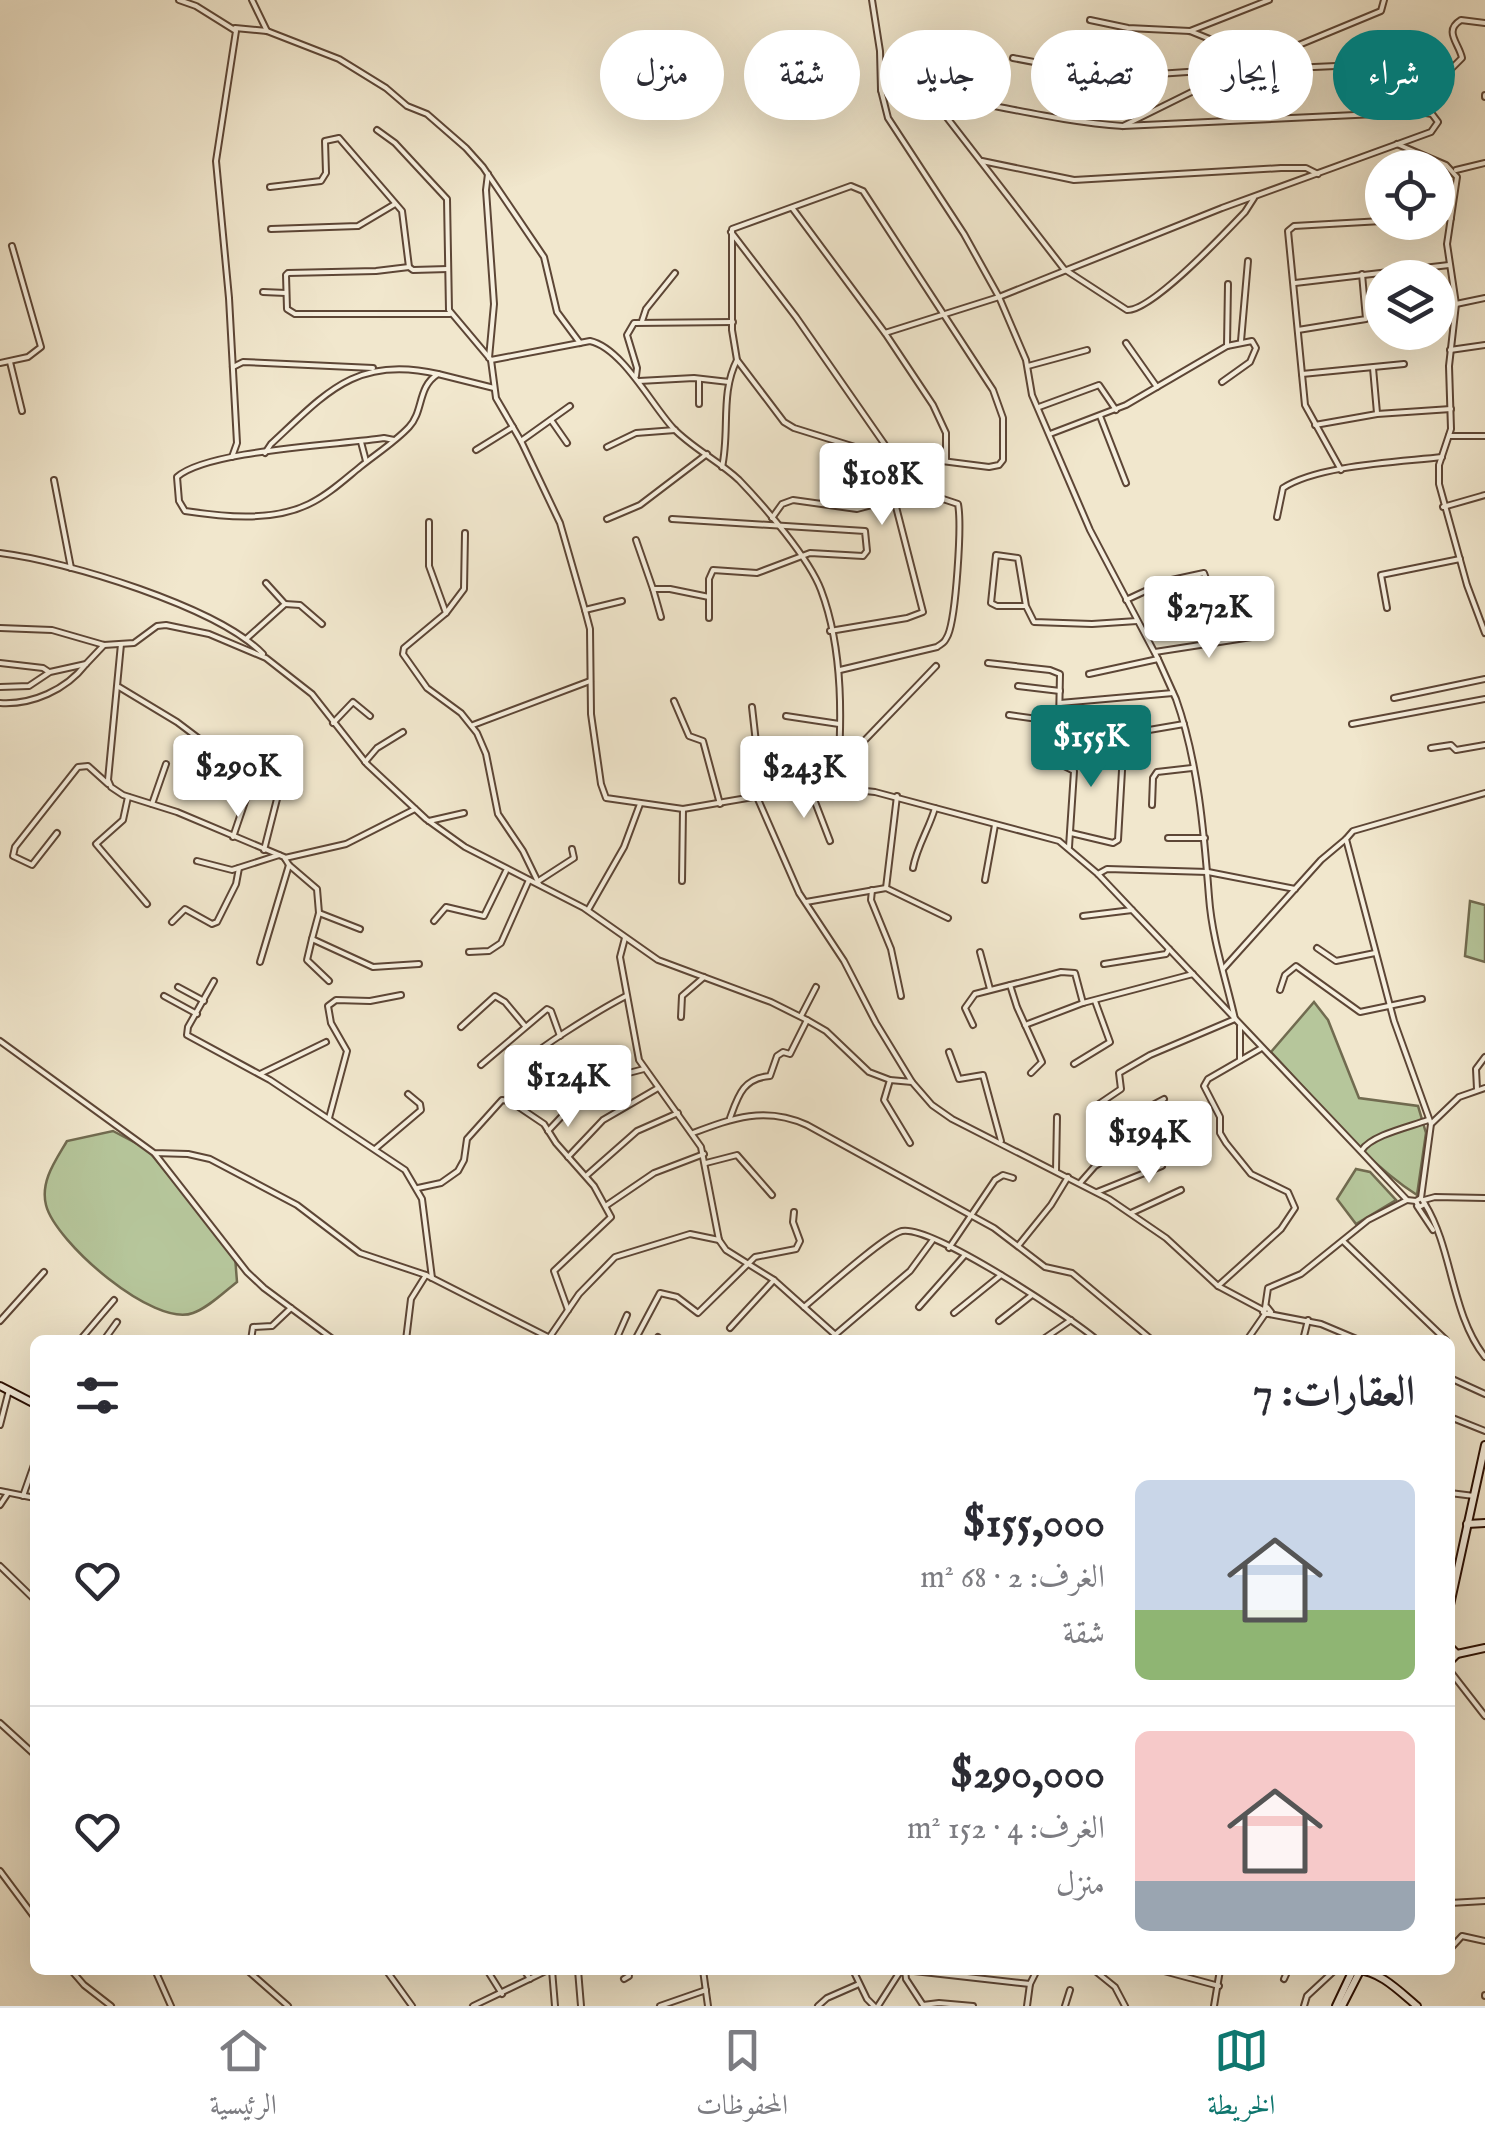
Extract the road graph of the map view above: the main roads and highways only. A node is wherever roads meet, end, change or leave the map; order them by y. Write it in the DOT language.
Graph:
graph roads {
  1 [pos="0,1386"];
  2 [pos="30,1399"];
  3 [pos="1485,1445"];
  4 [pos="1471,1512"];
  5 [pos="1483,1523"];
  6 [pos="1467,1524"];
  7 [pos="1455,1580"];
  8 [pos="1485,1648"];
  9 [pos="1455,1651"];
  10 [pos="1458,1654"];
  11 [pos="1455,1657"];
  12 [pos="1355,1975"];
  13 [pos="1377,1975"];
  14 [pos="1339,2006"];
  15 [pos="1417,2006"];
  1 -- 2 [label="main road"];
  3 -- 4 [label="main road"];
  4 -- 5 [label="main road"];
  4 -- 6 [label="main road"];
  5 -- 6 [label="main road"];
  6 -- 7 [label="main road"];
  8 -- 10 [label="main road"];
  9 -- 10 [label="main road"];
  10 -- 11 [label="main road"];
  12 -- 14 [label="main road"];
  13 -- 15 [label="main road"];
}
